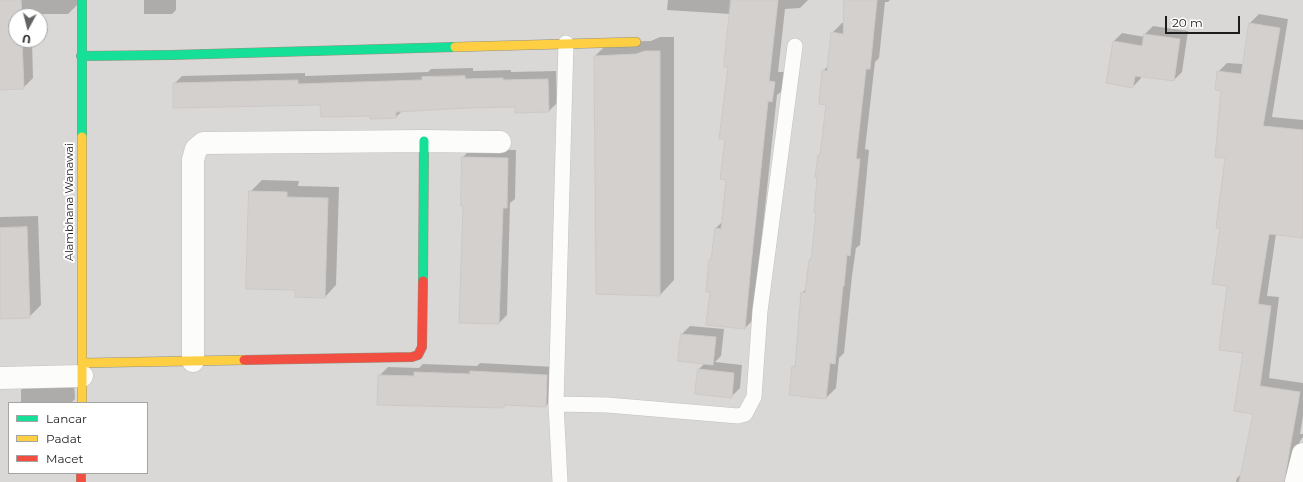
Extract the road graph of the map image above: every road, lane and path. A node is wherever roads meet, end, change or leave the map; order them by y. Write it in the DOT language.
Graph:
graph roads {
  1 [pos="82,0"];
  2 [pos="636,42"];
  3 [pos="566,43"];
  4 [pos="796,46"];
  5 [pos="82,56"];
  6 [pos="424,141"];
  7 [pos="500,142"];
  8 [pos="193,361"];
  9 [pos="82,369"];
  10 [pos="0,378"];
  11 [pos="82,402"];
  12 [pos="556,404"];
  13 [pos="1303,454"];
  14 [pos="560,482"];
  15 [pos="1296,482"];
  1 -- 5 [label="street, Alambhana Wanawai"];
  2 -- 3 [label="street"];
  3 -- 5 [label="street"];
  3 -- 12 [label="lane"];
  4 -- 12 [label="lane"];
  5 -- 9 [label="street, Alambhana Wanawai"];
  6 -- 7 [label="street"];
  6 -- 8 [label="street"];
  6 -- 8 [label="street"];
  8 -- 9 [label="street"];
  9 -- 10 [label="street"];
  9 -- 11 [label="street, Alambhana Wanawai"];
  12 -- 14 [label="lane"];
  13 -- 15 [label="street"];
}
